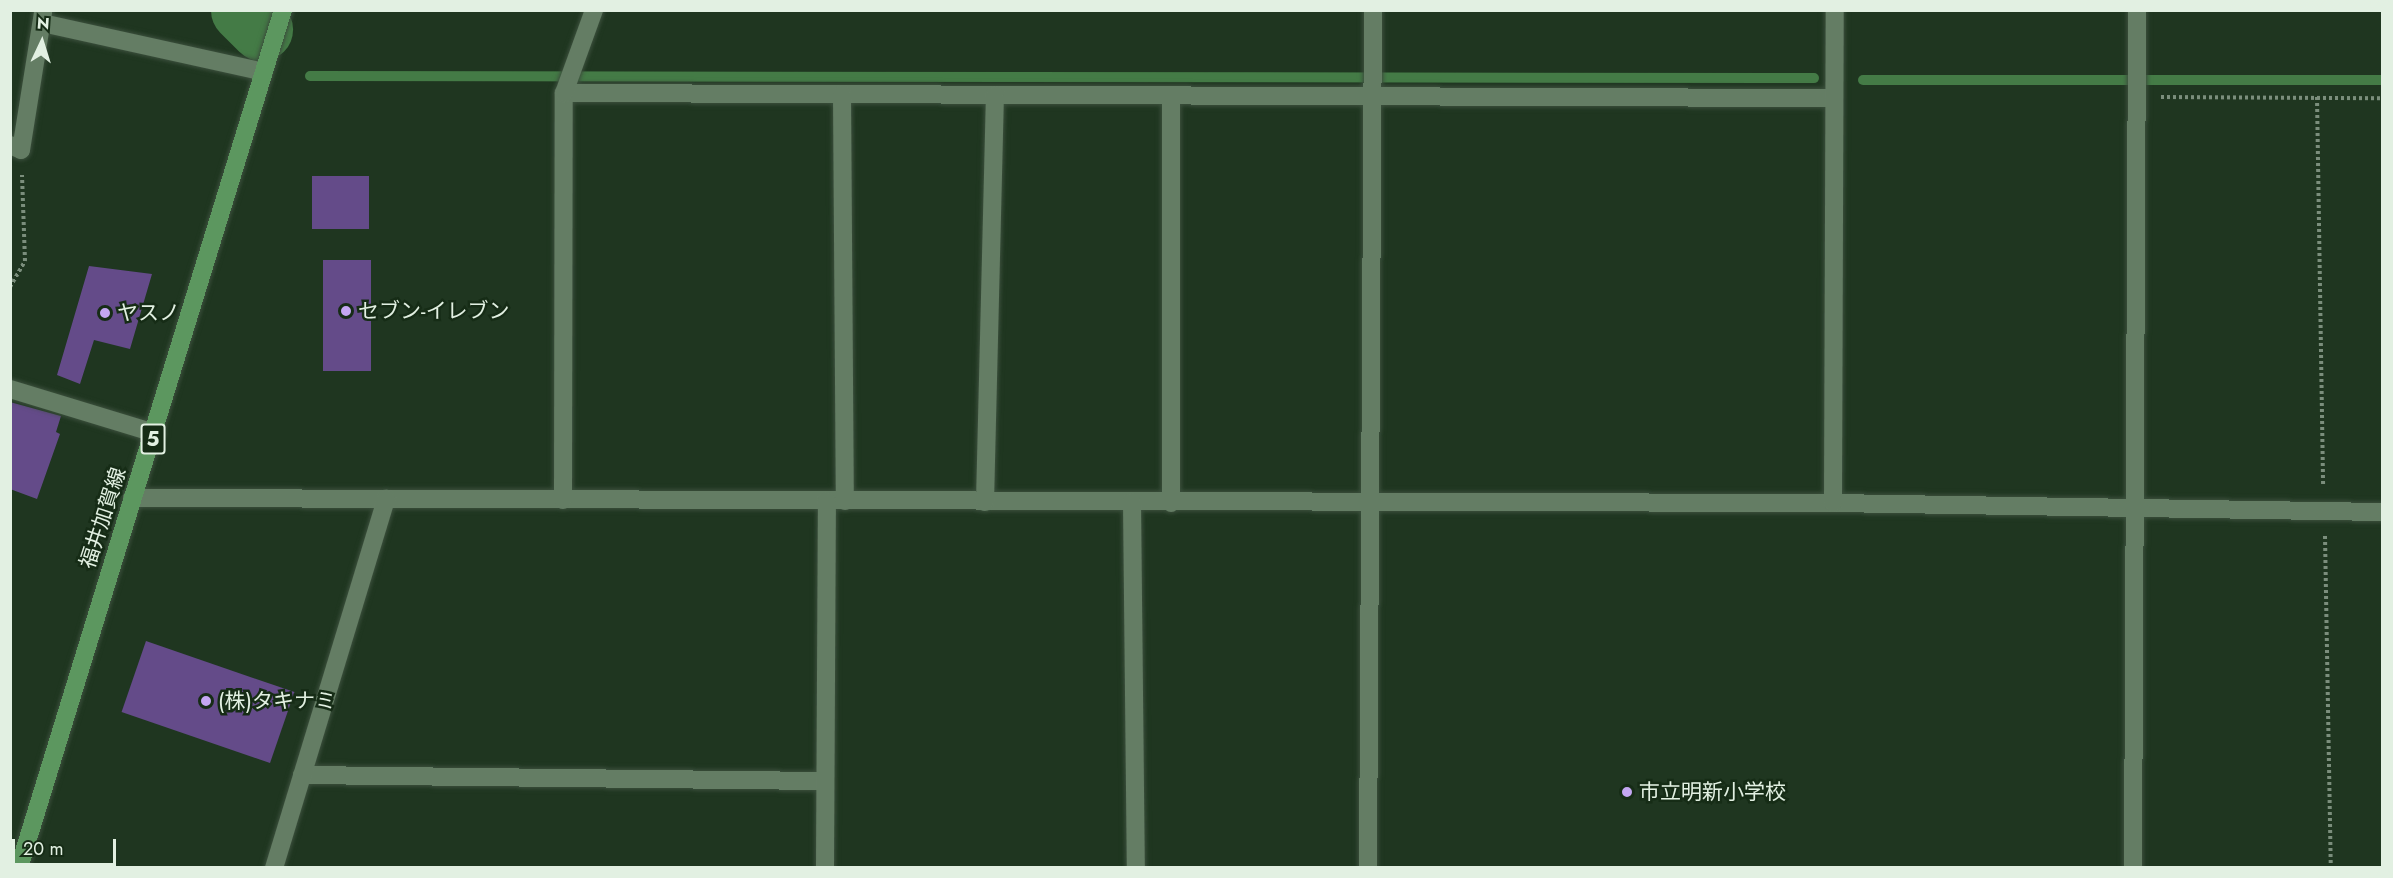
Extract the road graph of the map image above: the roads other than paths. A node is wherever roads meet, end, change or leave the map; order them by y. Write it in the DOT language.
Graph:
graph roads {
  1 [pos="283,10"];
  2 [pos="594,10"];
  3 [pos="1373,10"];
  4 [pos="1835,10"];
  5 [pos="2137,10"];
  6 [pos="43,17"];
  7 [pos="264,72"];
  8 [pos="564,93"];
  9 [pos="842,94"];
  10 [pos="995,95"];
  11 [pos="1171,95"];
  12 [pos="1372,97"];
  13 [pos="1834,98"];
  14 [pos="16,148"];
  15 [pos="10,389"];
  16 [pos="155,433"];
  17 [pos="132,498"];
  18 [pos="386,499"];
  19 [pos="563,500"];
  20 [pos="836,501"];
  21 [pos="986,502"];
  22 [pos="1132,502"];
  23 [pos="1171,503"];
  24 [pos="1367,503"];
  25 [pos="1833,503"];
  26 [pos="2136,508"];
  27 [pos="2382,512"];
  28 [pos="302,775"];
  29 [pos="825,781"];
  30 [pos="19,867"];
  31 [pos="274,867"];
  32 [pos="825,867"];
  33 [pos="1136,867"];
  34 [pos="1368,867"];
  35 [pos="2133,867"];
  1 -- 7 [label="main road, 福井加賀線 / 5"];
  2 -- 8 [label="street"];
  3 -- 12 [label="street"];
  4 -- 13 [label="street"];
  5 -- 26 [label="street"];
  6 -- 7 [label="street"];
  6 -- 14 [label="street"];
  7 -- 16 [label="main road, 福井加賀線 / 5"];
  8 -- 9 [label="street"];
  8 -- 19 [label="street"];
  9 -- 10 [label="street"];
  9 -- 20 [label="street"];
  10 -- 11 [label="street"];
  10 -- 21 [label="street"];
  11 -- 12 [label="street"];
  11 -- 23 [label="street"];
  12 -- 13 [label="street"];
  12 -- 24 [label="street"];
  13 -- 25 [label="street"];
  15 -- 16 [label="street"];
  16 -- 17 [label="main road, 福井加賀線 / 5"];
  17 -- 18 [label="street"];
  17 -- 30 [label="main road, 福井加賀線 / 5"];
  18 -- 19 [label="street"];
  18 -- 28 [label="street"];
  19 -- 20 [label="street"];
  20 -- 21 [label="street"];
  20 -- 29 [label="street"];
  21 -- 22 [label="street"];
  22 -- 23 [label="street"];
  22 -- 33 [label="street"];
  23 -- 24 [label="street"];
  24 -- 25 [label="street"];
  24 -- 34 [label="street"];
  25 -- 26 [label="street"];
  26 -- 27 [label="street"];
  26 -- 35 [label="street"];
  28 -- 29 [label="street"];
  28 -- 31 [label="street"];
  29 -- 32 [label="street"];
}
